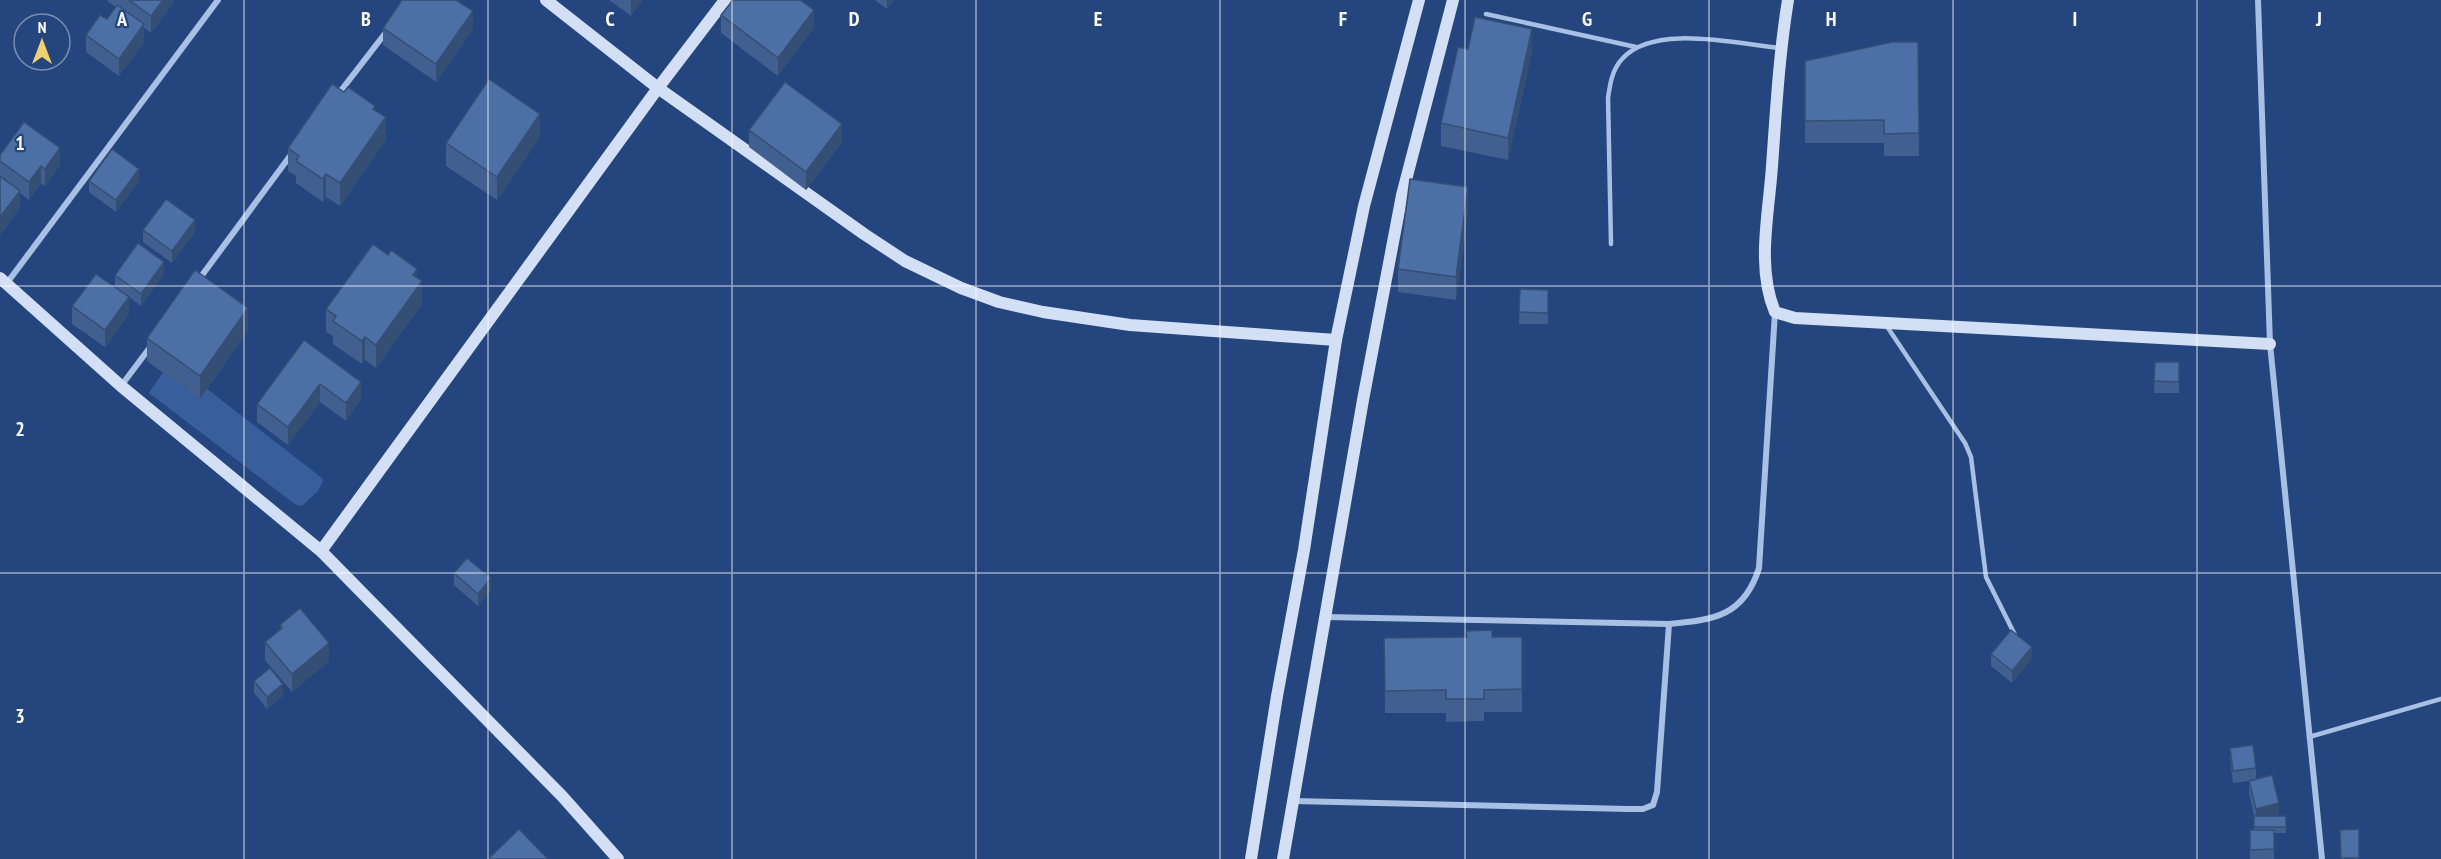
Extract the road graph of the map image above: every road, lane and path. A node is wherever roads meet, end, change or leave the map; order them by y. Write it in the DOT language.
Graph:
graph roads {
  1 [pos="218,0"];
  2 [pos="546,0"];
  3 [pos="725,0"];
  4 [pos="1419,0"];
  5 [pos="1453,0"];
  6 [pos="1788,0"];
  7 [pos="2258,0"];
  8 [pos="1486,14"];
  9 [pos="390,27"];
  10 [pos="1636,47"];
  11 [pos="1782,49"];
  12 [pos="658,88"];
  13 [pos="327,107"];
  14 [pos="299,143"];
  15 [pos="1611,244"];
  16 [pos="3,281"];
  17 [pos="189,293"];
  18 [pos="1775,312"];
  19 [pos="1884,323"];
  20 [pos="155,339"];
  21 [pos="1336,340"];
  22 [pos="2270,344"];
  23 [pos="121,386"];
  24 [pos="321,551"];
  25 [pos="1325,617"];
  26 [pos="1669,624"];
  27 [pos="2018,641"];
  28 [pos="2441,699"];
  29 [pos="2309,737"];
  30 [pos="1293,801"];
  31 [pos="618,859"];
  32 [pos="1251,859"];
  33 [pos="1283,859"];
  34 [pos="2322,859"];
  1 -- 16 [label="street"];
  2 -- 12 [label="main road"];
  3 -- 12 [label="main road"];
  4 -- 21 [label="main road"];
  5 -- 25 [label="main road"];
  6 -- 11 [label="main road"];
  7 -- 22 [label="street"];
  8 -- 10 [label="lane"];
  9 -- 13 [label="street"];
  10 -- 11 [label="lane"];
  10 -- 15 [label="lane"];
  11 -- 18 [label="main road"];
  12 -- 21 [label="main road"];
  12 -- 24 [label="main road"];
  14 -- 17 [label="street"];
  16 -- 23 [label="main road"];
  18 -- 19 [label="main road"];
  18 -- 26 [label="street"];
  19 -- 22 [label="main road"];
  19 -- 27 [label="lane"];
  20 -- 23 [label="street"];
  21 -- 32 [label="main road"];
  22 -- 29 [label="street"];
  23 -- 24 [label="main road"];
  24 -- 31 [label="main road"];
  25 -- 26 [label="street"];
  25 -- 30 [label="main road"];
  26 -- 30 [label="street"];
  28 -- 29 [label="lane"];
  29 -- 34 [label="street"];
  30 -- 33 [label="main road"];
}
